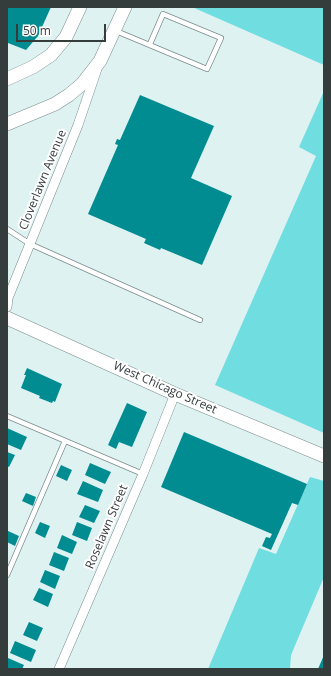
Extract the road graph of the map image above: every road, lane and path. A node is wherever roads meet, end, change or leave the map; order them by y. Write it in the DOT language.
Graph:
graph roads {
  1 [pos="80,7"];
  2 [pos="125,7"];
  3 [pos="115,30"];
  4 [pos="150,44"];
  5 [pos="100,60"];
  6 [pos="7,79"];
  7 [pos="7,124"];
  8 [pos="7,229"];
  9 [pos="30,244"];
  10 [pos="7,307"];
  11 [pos="7,318"];
  12 [pos="200,320"];
  13 [pos="175,394"];
  14 [pos="7,416"];
  15 [pos="65,441"];
  16 [pos="324,456"];
  17 [pos="143,474"];
  18 [pos="7,575"];
  19 [pos="59,669"];
  1 -- 6 [label="street"];
  2 -- 3 [label="street"];
  3 -- 4 [label="lane"];
  3 -- 5 [label="street"];
  4 -- 4 [label="lane"];
  5 -- 7 [label="street"];
  5 -- 9 [label="street, Cloverlawn Avenue"];
  8 -- 9 [label="lane"];
  9 -- 10 [label="street, Cloverlawn Avenue"];
  9 -- 12 [label="lane"];
  11 -- 13 [label="street, West Chicago Street"];
  13 -- 16 [label="street, West Chicago Street"];
  13 -- 17 [label="street, Roselawn Street"];
  14 -- 15 [label="lane"];
  15 -- 17 [label="lane"];
  15 -- 18 [label="lane"];
  17 -- 19 [label="street, Roselawn Street"];
}
